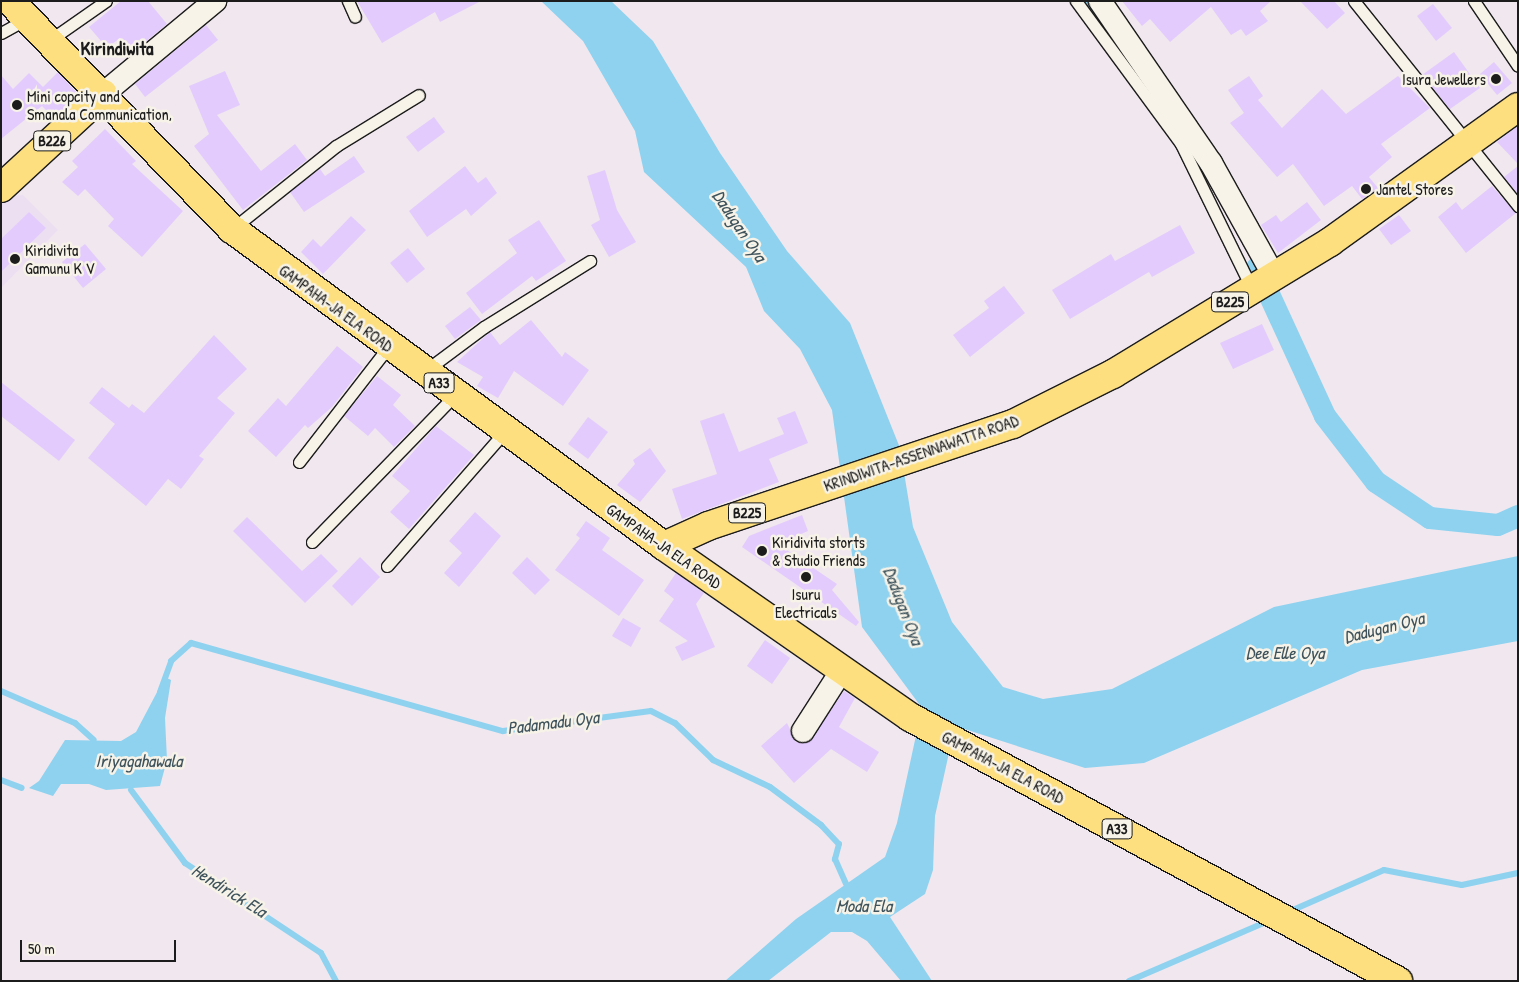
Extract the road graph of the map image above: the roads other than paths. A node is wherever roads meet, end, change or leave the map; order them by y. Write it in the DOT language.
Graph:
graph roads {
  1 [pos="106,1"];
  2 [pos="215,1"];
  3 [pos="348,1"];
  4 [pos="1076,1"];
  5 [pos="1354,1"];
  6 [pos="1474,1"];
  7 [pos="1110,5"];
  8 [pos="19,10"];
  9 [pos="355,17"];
  10 [pos="1,33"];
  11 [pos="50,40"];
  12 [pos="1518,66"];
  13 [pos="103,94"];
  14 [pos="420,95"];
  15 [pos="1518,107"];
  16 [pos="1465,144"];
  17 [pos="1,188"];
  18 [pos="1518,206"];
  19 [pos="232,230"];
  20 [pos="590,261"];
  21 [pos="1263,282"];
  22 [pos="389,346"];
  23 [pos="424,372"];
  24 [pos="455,395"];
  25 [pos="505,431"];
  26 [pos="299,462"];
  27 [pos="312,542"];
  28 [pos="664,546"];
  29 [pos="387,566"];
  30 [pos="842,670"];
  31 [pos="803,731"];
  32 [pos="1398,981"];
  1 -- 11 [label="lane"];
  2 -- 13 [label="street"];
  3 -- 9 [label="lane"];
  4 -- 21 [label="lane"];
  5 -- 16 [label="lane"];
  6 -- 12 [label="lane"];
  7 -- 21 [label="street"];
  8 -- 10 [label="lane"];
  8 -- 11 [label="main road, GAMPAHA-JA ELA ROAD / A33"];
  11 -- 13 [label="main road, GAMPAHA-JA ELA ROAD / A33"];
  13 -- 17 [label="main road, B226"];
  13 -- 19 [label="main road, GAMPAHA-JA ELA ROAD / A33"];
  14 -- 19 [label="lane"];
  15 -- 16 [label="main road, KRINDIWITA-ASSENNAWATTA ROAD / B225"];
  16 -- 18 [label="lane"];
  16 -- 21 [label="main road, KRINDIWITA-ASSENNAWATTA ROAD / B225"];
  19 -- 22 [label="main road, GAMPAHA-JA ELA ROAD / A33"];
  20 -- 23 [label="lane"];
  21 -- 28 [label="main road, KRINDIWITA-ASSENNAWATTA ROAD / B225"];
  22 -- 23 [label="main road, GAMPAHA-JA ELA ROAD / A33"];
  22 -- 26 [label="lane"];
  23 -- 24 [label="main road, GAMPAHA-JA ELA ROAD / A33"];
  24 -- 25 [label="main road, GAMPAHA-JA ELA ROAD / A33"];
  24 -- 27 [label="lane"];
  25 -- 28 [label="main road, GAMPAHA-JA ELA ROAD / A33"];
  25 -- 29 [label="lane"];
  28 -- 30 [label="main road, GAMPAHA-JA ELA ROAD / A33"];
  30 -- 31 [label="street"];
  30 -- 32 [label="main road, GAMPAHA-JA ELA ROAD / A33"];
}
